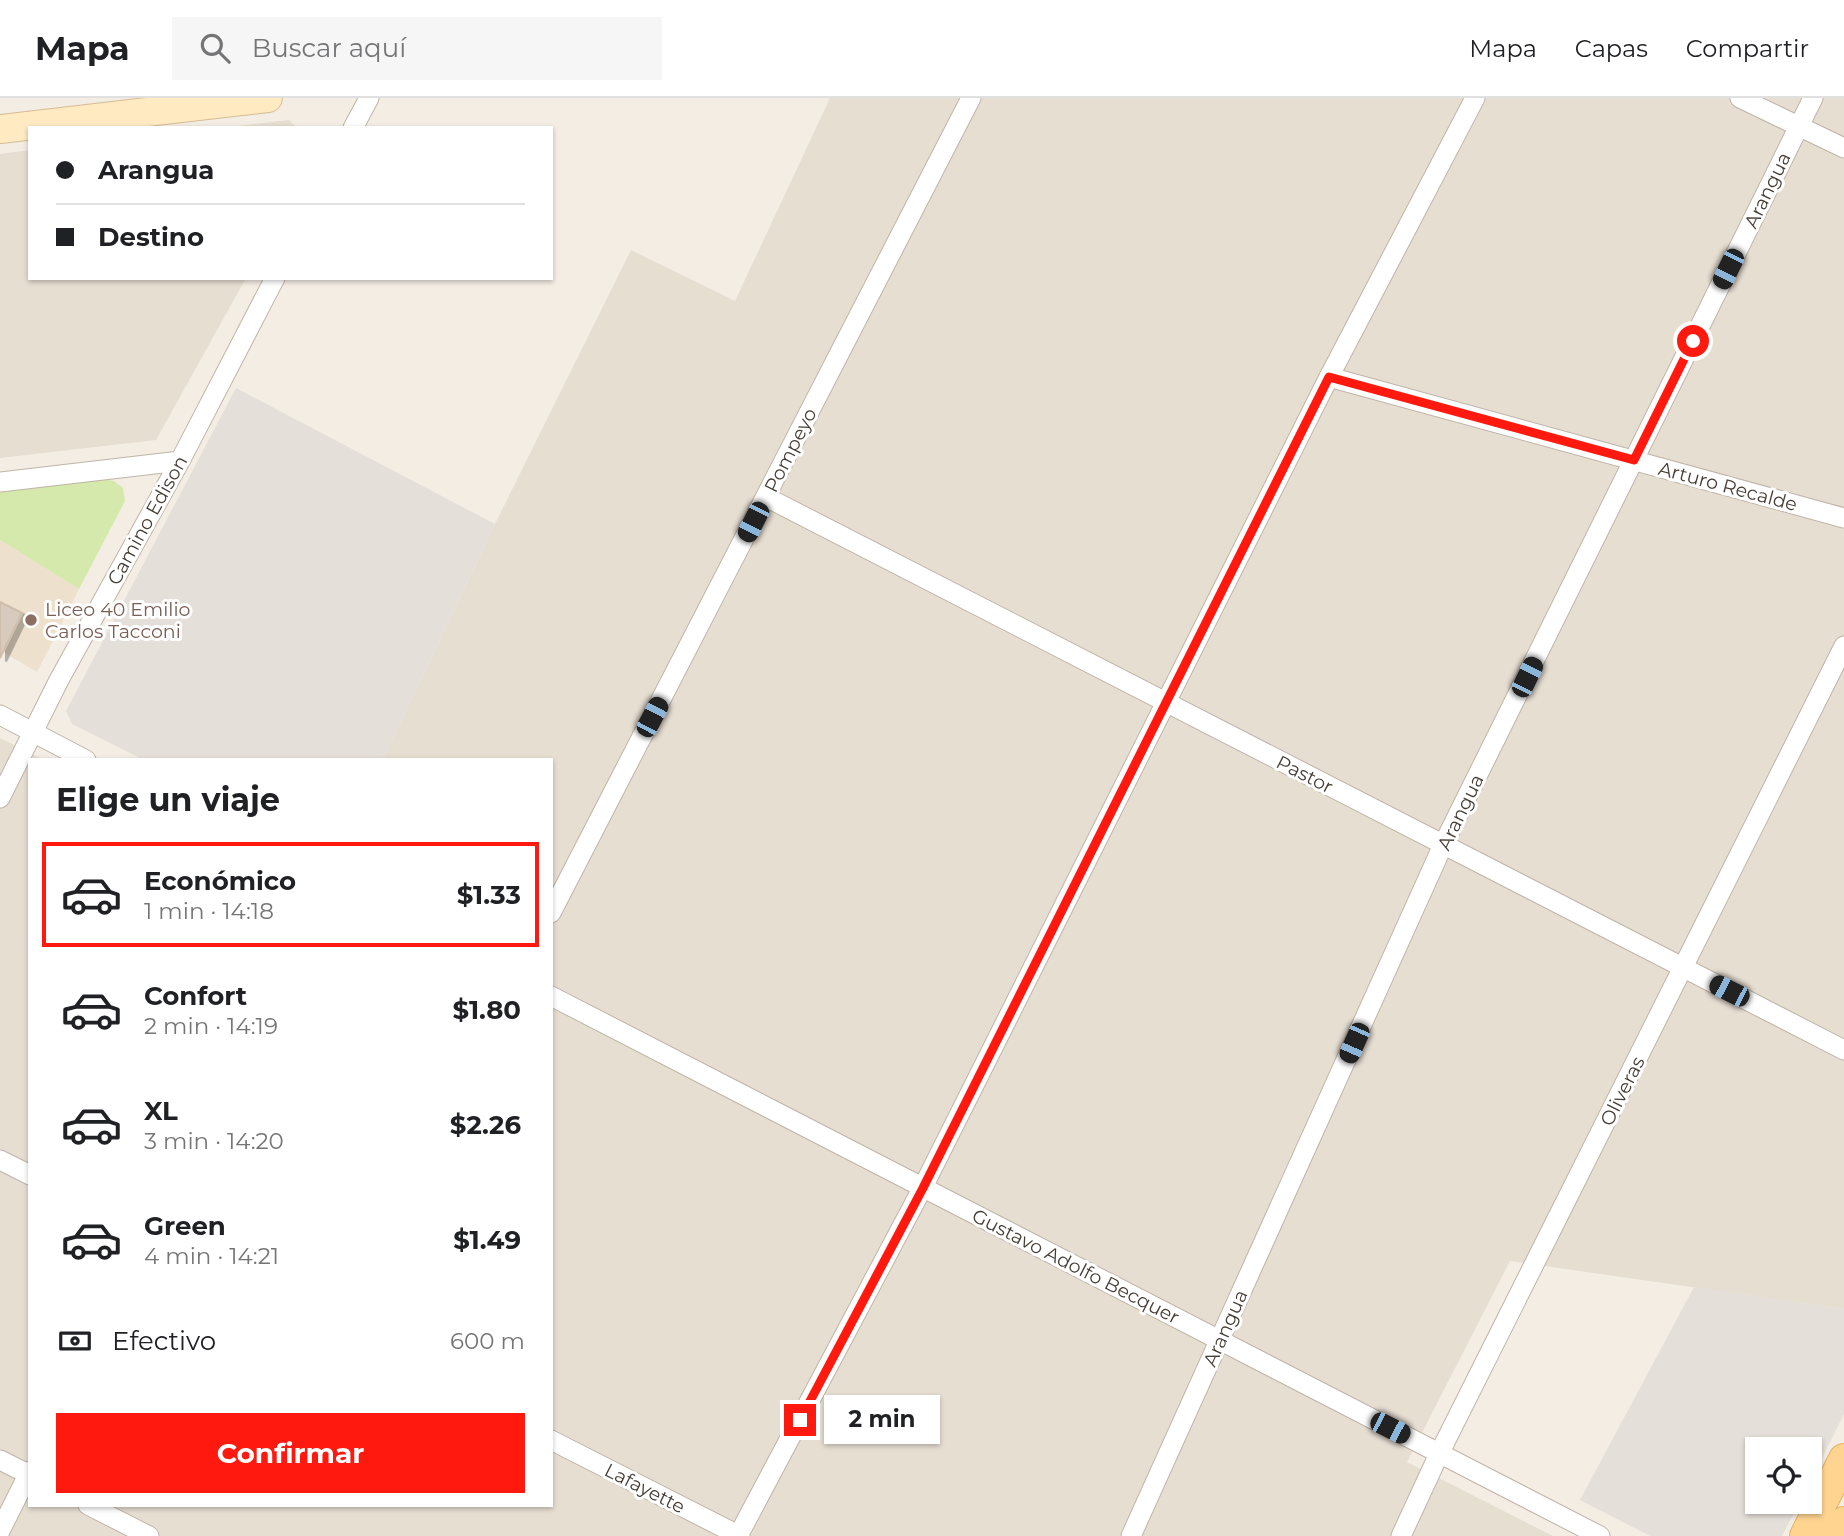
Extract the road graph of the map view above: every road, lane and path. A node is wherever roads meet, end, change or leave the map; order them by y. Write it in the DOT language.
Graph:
graph roads {
  1 [pos="268,98"];
  2 [pos="369,98"];
  3 [pos="971,98"];
  4 [pos="1475,98"];
  5 [pos="1740,98"];
  6 [pos="1812,98"];
  7 [pos="34,126"];
  8 [pos="354,126"];
  9 [pos="1799,126"];
  10 [pos="28,127"];
  11 [pos="0,130"];
  12 [pos="1844,148"];
  13 [pos="274,280"];
  14 [pos="1329,377"];
  15 [pos="1634,460"];
  16 [pos="180,461"];
  17 [pos="0,482"];
  18 [pos="766,497"];
  19 [pos="1844,517"];
  20 [pos="1844,646"];
  21 [pos="1165,703"];
  22 [pos="0,715"];
  23 [pos="33,732"];
  24 [pos="82,758"];
  25 [pos="0,798"];
  26 [pos="1443,845"];
  27 [pos="553,909"];
  28 [pos="1683,968"];
  29 [pos="553,997"];
  30 [pos="1844,1050"];
  31 [pos="0,1160"];
  32 [pos="28,1174"];
  33 [pos="923,1188"];
  34 [pos="1220,1340"];
  35 [pos="553,1441"];
  36 [pos="1439,1454"];
  37 [pos="1844,1459"];
  38 [pos="0,1460"];
  39 [pos="28,1473"];
  40 [pos="28,1475"];
  41 [pos="93,1507"];
  42 [pos="1844,1522"];
  43 [pos="0,1531"];
  44 [pos="149,1536"];
  45 [pos="739,1536"];
  46 [pos="1131,1536"];
  47 [pos="1401,1536"];
  48 [pos="1600,1536"];
  49 [pos="1805,1536"];
  50 [pos="1837,1536"];
  1 -- 7 [label="street"];
  2 -- 8 [label="street"];
  3 -- 18 [label="street, Pompeyo"];
  4 -- 14 [label="street"];
  5 -- 9 [label="street"];
  6 -- 9 [label="street, Arangua"];
  9 -- 12 [label="street"];
  9 -- 15 [label="street, Arangua"];
  10 -- 11 [label="street"];
  13 -- 16 [label="street, Camino Edison"];
  14 -- 15 [label="street, Arturo Recalde"];
  14 -- 21 [label="street"];
  15 -- 19 [label="street, Arturo Recalde"];
  15 -- 26 [label="street, Arangua"];
  16 -- 17 [label="street"];
  16 -- 23 [label="street, Camino Edison"];
  18 -- 21 [label="street, Pastor"];
  18 -- 27 [label="street, Pompeyo"];
  20 -- 28 [label="street, Oliveras"];
  21 -- 26 [label="street, Pastor"];
  21 -- 33 [label="street"];
  22 -- 23 [label="street"];
  23 -- 24 [label="street"];
  23 -- 25 [label="street, Camino Edison"];
  26 -- 28 [label="street, Pastor"];
  26 -- 34 [label="street, Arangua"];
  28 -- 30 [label="street, Pastor"];
  28 -- 36 [label="street, Oliveras"];
  29 -- 33 [label="street, Gustavo Adolfo Becquer"];
  31 -- 32 [label="street"];
  33 -- 34 [label="street, Gustavo Adolfo Becquer"];
  33 -- 45 [label="street"];
  34 -- 36 [label="street, Gustavo Adolfo Becquer"];
  34 -- 46 [label="street, Arangua"];
  35 -- 45 [label="street, Lafayette"];
  36 -- 47 [label="street, Oliveras"];
  36 -- 48 [label="street, Gustavo Adolfo Becquer"];
  37 -- 49 [label="main road"];
  38 -- 39 [label="street"];
  40 -- 43 [label="street"];
  41 -- 44 [label="street"];
  42 -- 50 [label="main road"];
}
